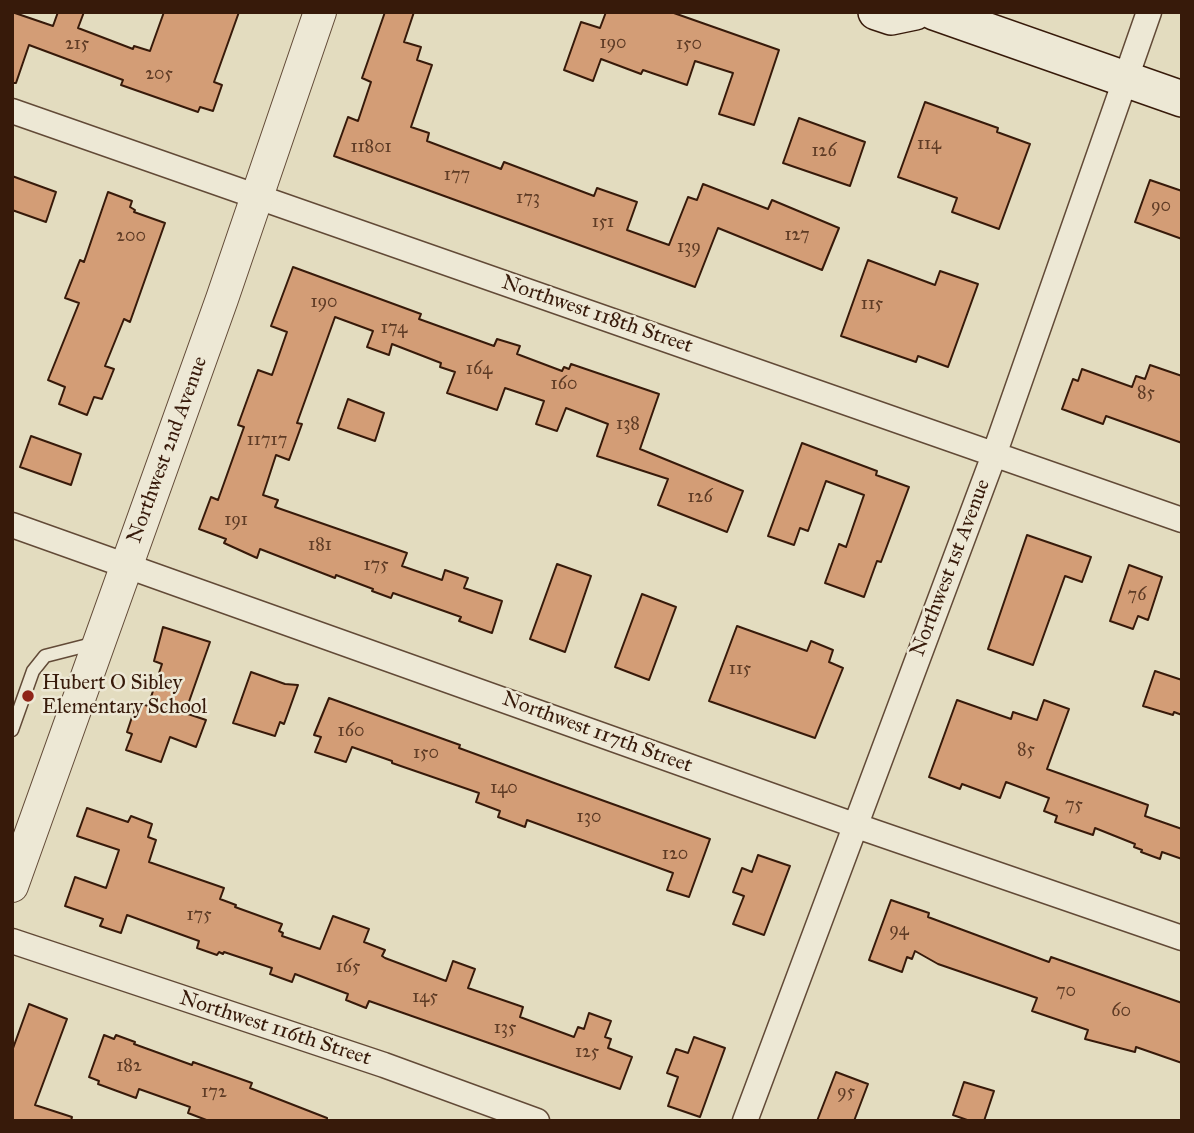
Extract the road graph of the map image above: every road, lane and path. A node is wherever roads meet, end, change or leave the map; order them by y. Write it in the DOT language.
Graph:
graph roads {
  1 [pos="320,12"];
  2 [pos="876,12"];
  3 [pos="915,12"];
  4 [pos="934,12"];
  5 [pos="1149,12"];
  6 [pos="1126,79"];
  7 [pos="1182,99"];
  8 [pos="12,111"];
  9 [pos="256,195"];
  10 [pos="994,456"];
  11 [pos="1182,520"];
  12 [pos="12,525"];
  13 [pos="127,565"];
  14 [pos="100,642"];
  15 [pos="12,730"];
  16 [pos="854,825"];
  17 [pos="12,886"];
  18 [pos="1182,938"];
  19 [pos="12,941"];
  20 [pos="537,1121"];
  21 [pos="745,1121"];
  1 -- 9 [label="street, Northwest 2nd Avenue"];
  2 -- 3 [label="main road"];
  4 -- 6 [label="main road"];
  5 -- 6 [label="street, Northwest 1st Avenue"];
  6 -- 7 [label="main road"];
  6 -- 10 [label="street, Northwest 1st Avenue"];
  8 -- 9 [label="street, Northwest 118th Street"];
  9 -- 10 [label="street, Northwest 118th Street"];
  9 -- 13 [label="street, Northwest 2nd Avenue"];
  10 -- 11 [label="street, Northwest 118th Street"];
  10 -- 16 [label="street, Northwest 1st Avenue"];
  12 -- 13 [label="street, Northwest 117th Street"];
  13 -- 14 [label="street, Northwest 2nd Avenue"];
  13 -- 16 [label="street, Northwest 117th Street"];
  14 -- 15 [label="lane"];
  14 -- 17 [label="street, Northwest 2nd Avenue"];
  16 -- 18 [label="street, Northwest 117th Street"];
  16 -- 21 [label="street, Northwest 1st Avenue"];
  19 -- 20 [label="street, Northwest 116th Street"];
}
